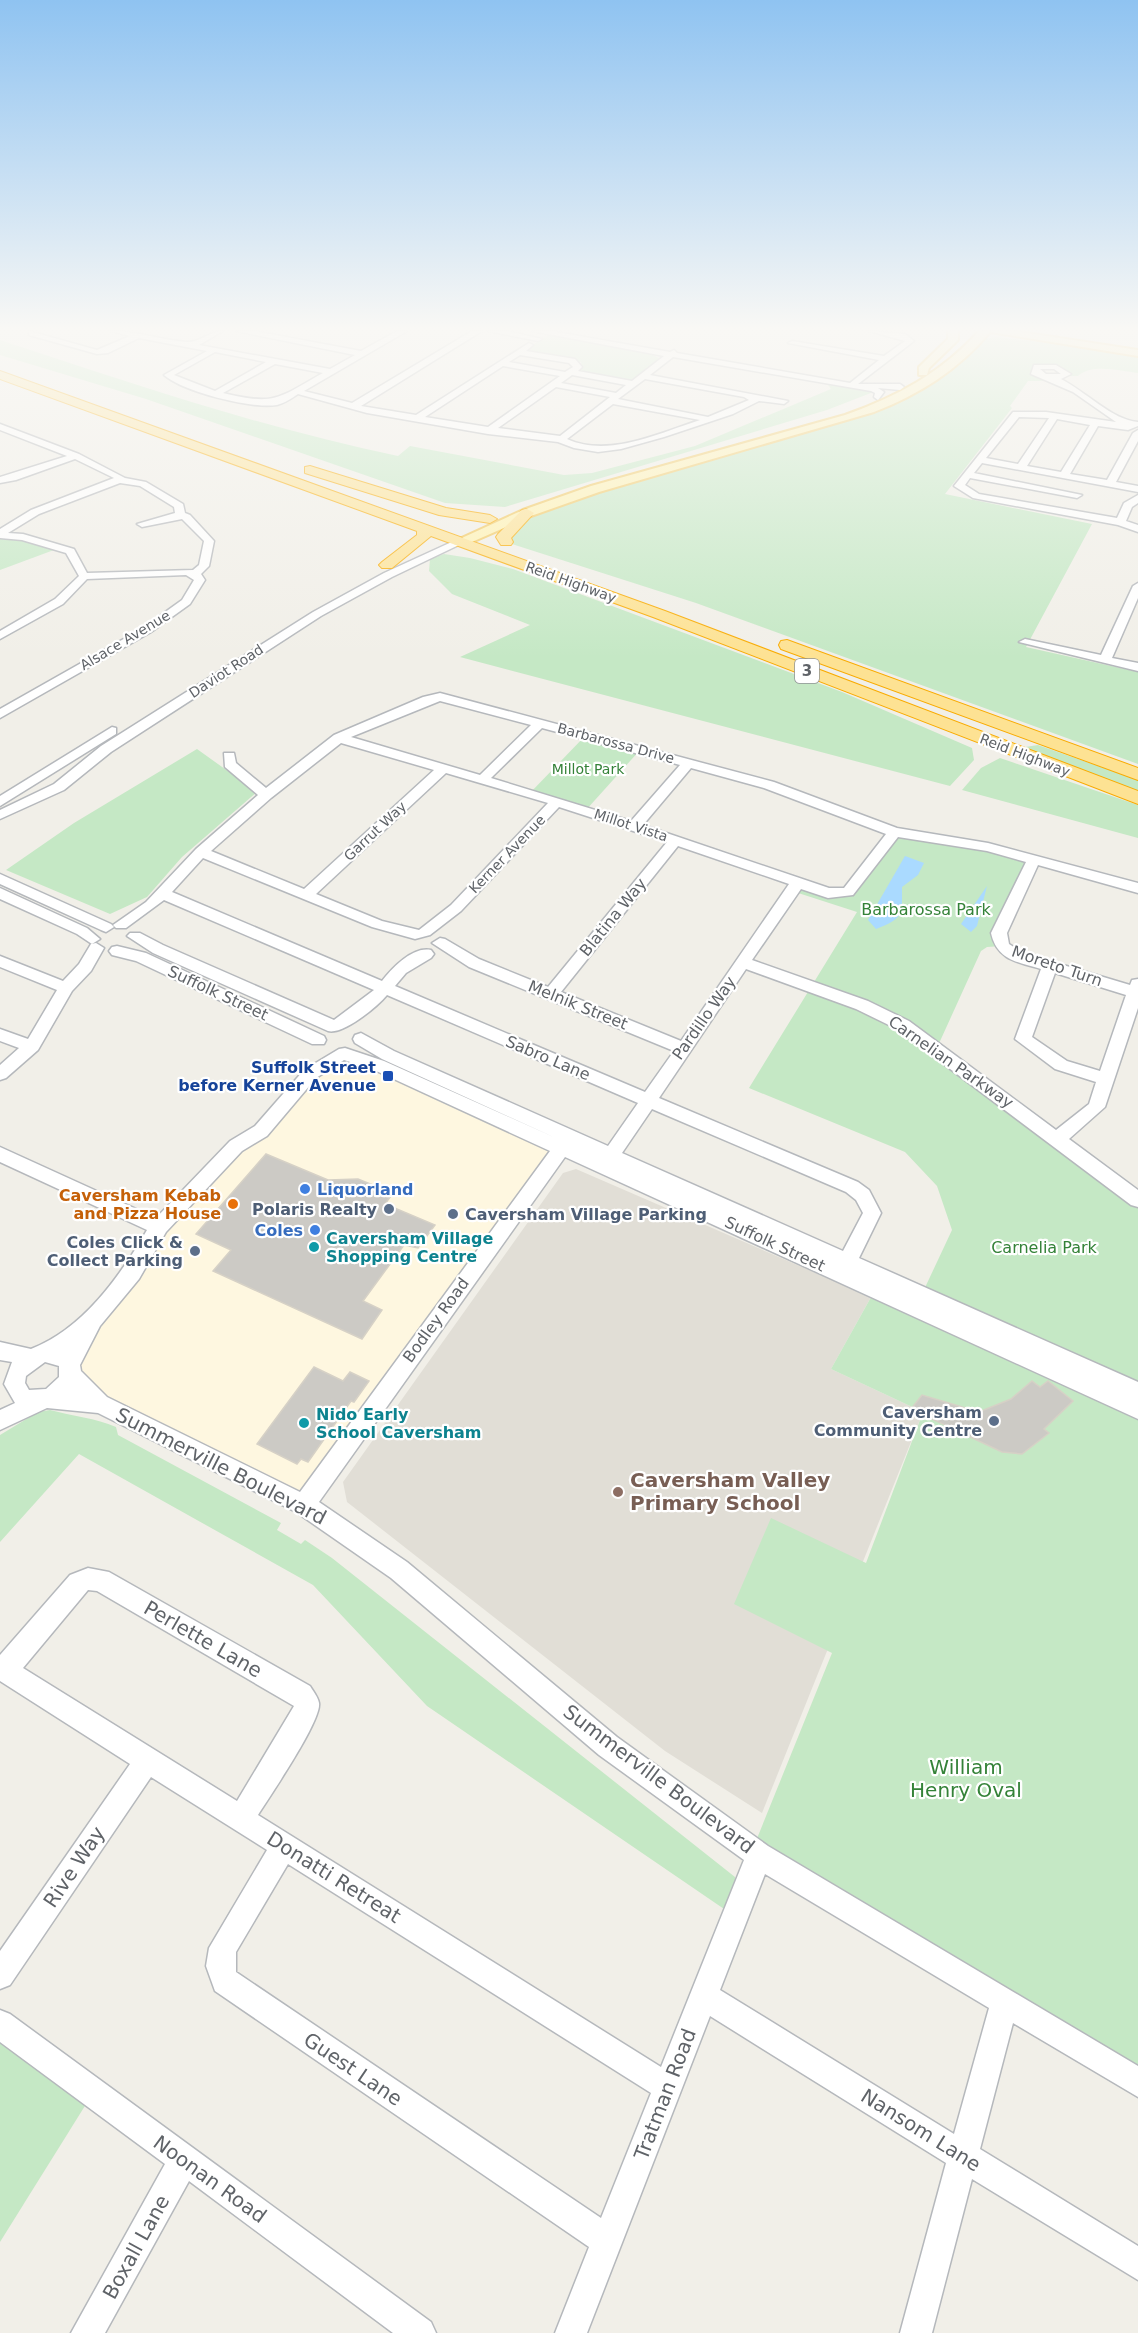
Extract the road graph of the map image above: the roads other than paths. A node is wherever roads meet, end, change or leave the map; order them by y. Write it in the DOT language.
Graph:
graph roads {
  1 [pos="34,440"];
  2 [pos="180,440"];
  3 [pos="208,440"];
  4 [pos="562,440"];
  5 [pos="641,440"];
  6 [pos="741,440"];
  7 [pos="763,440"];
  8 [pos="994,440"];
  9 [pos="1039,440"];
  10 [pos="1086,440"];
  11 [pos="1132,440"];
  12 [pos="76,456"];
  13 [pos="264,456"];
  14 [pos="979,460"];
  15 [pos="1021,467"];
  16 [pos="967,475"];
  17 [pos="1064,476"];
  18 [pos="0,480"];
  19 [pos="119,480"];
  20 [pos="1087,480"];
  21 [pos="1110,484"];
  22 [pos="1138,489"];
  23 [pos="1077,495"];
  24 [pos="1138,498"];
  25 [pos="527,513"];
  26 [pos="1068,513"];
  27 [pos="180,515"];
  28 [pos="490,519"];
  29 [pos="1120,522"];
  30 [pos="142,524"];
  31 [pos="422,527"];
  32 [pos="1138,529"];
  33 [pos="0,534"];
  34 [pos="464,535"];
  35 [pos="506,542"];
  36 [pos="437,552"];
  37 [pos="387,565"];
  38 [pos="538,570"];
  39 [pos="195,574"];
  40 [pos="84,576"];
  41 [pos="1138,586"];
  42 [pos="736,626"];
  43 [pos="0,636"];
  44 [pos="766,637"];
  45 [pos="1025,642"];
  46 [pos="1105,660"];
  47 [pos="1138,667"];
  48 [pos="0,714"];
  49 [pos="540,723"];
  50 [pos="339,738"];
  51 [pos="229,756"];
  52 [pos="689,763"];
  53 [pos="444,768"];
  54 [pos="1138,774"];
  55 [pos="483,779"];
  56 [pos="266,795"];
  57 [pos="1138,798"];
  58 [pos="557,801"];
  59 [pos="0,802"];
  60 [pos="0,815"];
  61 [pos="634,825"];
  62 [pos="894,832"];
  63 [pos="676,840"];
  64 [pos="201,852"];
  65 [pos="1034,859"];
  66 [pos="0,878"];
  67 [pos="797,883"];
  68 [pos="1138,888"];
  69 [pos="0,893"];
  70 [pos="306,895"];
  71 [pos="158,899"];
  72 [pos="124,929"];
  73 [pos="423,943"];
  74 [pos="104,948"];
  75 [pos="0,961"];
  76 [pos="744,962"];
  77 [pos="1050,966"];
  78 [pos="66,988"];
  79 [pos="1137,988"];
  80 [pos="380,993"];
  81 [pos="551,994"];
  82 [pos="335,1026"];
  83 [pos="0,1035"];
  84 [pos="360,1037"];
  85 [pos="319,1044"];
  86 [pos="32,1046"];
  87 [pos="682,1048"];
  88 [pos="342,1055"];
  89 [pos="0,1074"];
  90 [pos="310,1074"];
  91 [pos="1106,1079"];
  92 [pos="648,1101"];
  93 [pos="1057,1139"];
  94 [pos="566,1143"];
  95 [pos="0,1154"];
  96 [pos="612,1154"];
  97 [pos="1138,1200"];
  98 [pos="159,1227"];
  99 [pos="848,1261"];
  100 [pos="93,1320"];
  101 [pos="0,1352"];
  102 [pos="38,1356"];
  103 [pos="0,1362"];
  104 [pos="71,1369"];
  105 [pos="15,1384"];
  106 [pos="1138,1392"];
  107 [pos="43,1400"];
  108 [pos="100,1404"];
  109 [pos="0,1409"];
  110 [pos="1138,1410"];
  111 [pos="0,1421"];
  112 [pos="304,1504"];
  113 [pos="3,1669"];
  114 [pos="148,1760"];
  115 [pos="241,1819"];
  116 [pos="284,1846"];
  117 [pos="759,1855"];
  118 [pos="0,1975"];
  119 [pos="704,1996"];
  120 [pos="1004,2004"];
  121 [pos="0,2024"];
  122 [pos="1138,2082"];
  123 [pos="667,2087"];
  124 [pos="963,2156"];
  125 [pos="184,2160"];
  126 [pos="608,2241"];
  127 [pos="1138,2264"];
  128 [pos="87,2333"];
  129 [pos="420,2333"];
  130 [pos="571,2333"];
  131 [pos="916,2333"];
  1 -- 12 [label="street"];
  2 -- 31 [label="highway, Reid Highway / 3"];
  3 -- 13 [label="highway"];
  4 -- 5 [label="street"];
  6 -- 28 [label="main road"];
  7 -- 25 [label="main road"];
  8 -- 14 [label="street"];
  9 -- 15 [label="street"];
  10 -- 17 [label="street"];
  11 -- 21 [label="street"];
  12 -- 18 [label="street"];
  12 -- 19 [label="street"];
  14 -- 15 [label="street"];
  14 -- 16 [label="street"];
  15 -- 17 [label="street"];
  16 -- 23 [label="street"];
  16 -- 26 [label="street"];
  17 -- 20 [label="street"];
  19 -- 27 [label="street"];
  19 -- 33 [label="street"];
  20 -- 21 [label="street"];
  20 -- 23 [label="street"];
  21 -- 22 [label="street"];
  23 -- 26 [label="street"];
  24 -- 29 [label="street"];
  25 -- 34 [label="main road"];
  25 -- 35 [label="highway"];
  26 -- 29 [label="street"];
  27 -- 30 [label="street"];
  27 -- 39 [label="street"];
  28 -- 34 [label="main road"];
  28 -- 34 [label="highway, Reid Highway / 3"];
  29 -- 32 [label="street"];
  31 -- 34 [label="highway, Reid Highway / 3"];
  31 -- 37 [label="highway"];
  33 -- 40 [label="street"];
  34 -- 35 [label="highway, Reid Highway / 3"];
  34 -- 36 [label="street, Daviot Road"];
  34 -- 37 [label="street, Daviot Road"];
  34 -- 38 [label="highway, Reid Highway / 3"];
  35 -- 42 [label="highway, Reid Highway / 3"];
  36 -- 38 [label="highway"];
  36 -- 60 [label="street, Daviot Road"];
  37 -- 59 [label="street, Daviot Road"];
  38 -- 57 [label="highway, Reid Highway / 3"];
  39 -- 40 [label="street"];
  39 -- 48 [label="street, Alsace Avenue"];
  40 -- 43 [label="street"];
  41 -- 46 [label="street"];
  44 -- 54 [label="highway, Reid Highway / 3"];
  45 -- 46 [label="street"];
  46 -- 47 [label="street"];
  49 -- 50 [label="street, Barbarossa Drive"];
  49 -- 52 [label="street, Barbarossa Drive"];
  49 -- 55 [label="street"];
  50 -- 53 [label="street, Millot Vista"];
  50 -- 56 [label="street, Barbarossa Drive"];
  51 -- 56 [label="street"];
  52 -- 61 [label="street"];
  52 -- 62 [label="street, Barbarossa Drive"];
  53 -- 55 [label="street, Millot Vista"];
  53 -- 70 [label="street, Garrut Way"];
  55 -- 58 [label="street, Millot Vista"];
  56 -- 64 [label="street, Barbarossa Drive"];
  58 -- 61 [label="street, Millot Vista"];
  58 -- 73 [label="street, Kerner Avenue"];
  61 -- 63 [label="street, Millot Vista"];
  62 -- 65 [label="street, Barbarossa Drive"];
  62 -- 67 [label="street, Millot Vista"];
  63 -- 67 [label="street, Millot Vista"];
  63 -- 81 [label="street, Blatina Way"];
  64 -- 70 [label="street, Melnik Street"];
  64 -- 71 [label="street, Barbarossa Drive"];
  65 -- 68 [label="street, Barbarossa Drive"];
  65 -- 77 [label="street, Moreto Turn"];
  66 -- 72 [label="street, Suffolk Street"];
  67 -- 76 [label="street, Pardillo Way"];
  69 -- 74 [label="street, Suffolk Street"];
  70 -- 73 [label="street, Melnik Street"];
  71 -- 72 [label="street, Barbarossa Drive"];
  71 -- 80 [label="street, Sabro Lane"];
  72 -- 74 [label="street"];
  72 -- 74 [label="street"];
  72 -- 82 [label="street, Suffolk Street"];
  73 -- 80 [label="street, Kerner Avenue"];
  73 -- 81 [label="street, Melnik Street"];
  74 -- 78 [label="street"];
  74 -- 85 [label="street, Suffolk Street"];
  75 -- 78 [label="street"];
  76 -- 87 [label="street, Pardillo Way"];
  76 -- 93 [label="street, Carnelian Parkway"];
  77 -- 79 [label="street, Moreto Turn"];
  77 -- 91 [label="street"];
  78 -- 86 [label="street"];
  79 -- 91 [label="street"];
  80 -- 82 [label="street, Kerner Avenue"];
  80 -- 84 [label="street, Kerner Avenue"];
  80 -- 92 [label="street, Sabro Lane"];
  81 -- 87 [label="street, Melnik Street"];
  82 -- 84 [label="street"];
  82 -- 85 [label="street"];
  83 -- 86 [label="street"];
  84 -- 88 [label="street"];
  84 -- 94 [label="street, Suffolk Street"];
  85 -- 88 [label="street"];
  85 -- 90 [label="street"];
  86 -- 89 [label="street"];
  87 -- 92 [label="street, Pardillo Way"];
  88 -- 90 [label="street"];
  88 -- 94 [label="street, Suffolk Street"];
  90 -- 98 [label="street"];
  91 -- 93 [label="street"];
  92 -- 96 [label="street, Pardillo Way"];
  92 -- 99 [label="street, Sabro Lane"];
  93 -- 97 [label="street, Carnelian Parkway"];
  94 -- 96 [label="street, Suffolk Street"];
  94 -- 110 [label="street, Suffolk Street"];
  94 -- 112 [label="street, Bodley Road"];
  95 -- 98 [label="street"];
  96 -- 99 [label="street, Suffolk Street"];
  98 -- 100 [label="street"];
  99 -- 106 [label="street, Suffolk Street"];
  100 -- 102 [label="street"];
  100 -- 104 [label="street"];
  101 -- 102 [label="street"];
  102 -- 104 [label="street"];
  102 -- 105 [label="street"];
  103 -- 105 [label="street"];
  104 -- 107 [label="street"];
  104 -- 108 [label="street, Summerville Boulevard"];
  105 -- 107 [label="street"];
  105 -- 109 [label="street"];
  107 -- 108 [label="street, Summerville Boulevard"];
  107 -- 111 [label="street"];
  108 -- 112 [label="street, Summerville Boulevard"];
  112 -- 117 [label="street, Summerville Boulevard"];
  113 -- 114 [label="street, Donatti Retreat"];
  113 -- 115 [label="street, Perlette Lane"];
  114 -- 115 [label="street, Donatti Retreat"];
  114 -- 118 [label="street, Rive Way"];
  115 -- 116 [label="street, Donatti Retreat"];
  116 -- 123 [label="street, Donatti Retreat"];
  116 -- 126 [label="street, Guest Lane"];
  117 -- 119 [label="street, Tratman Road"];
  117 -- 120 [label="street, Summerville Boulevard"];
  119 -- 123 [label="street, Tratman Road"];
  119 -- 124 [label="street, Nansom Lane"];
  120 -- 122 [label="street, Summerville Boulevard"];
  120 -- 124 [label="street"];
  121 -- 125 [label="street, Noonan Road"];
  123 -- 126 [label="street, Tratman Road"];
  124 -- 127 [label="street, Nansom Lane"];
  124 -- 131 [label="street"];
  125 -- 128 [label="street, Boxall Lane"];
  125 -- 129 [label="street, Noonan Road"];
  126 -- 130 [label="street, Tratman Road"];
}
